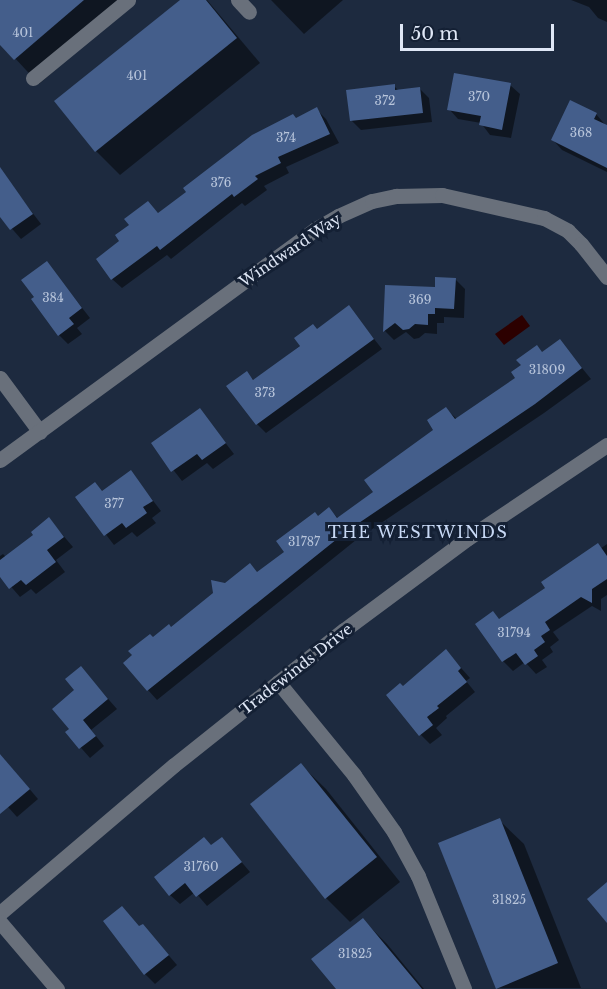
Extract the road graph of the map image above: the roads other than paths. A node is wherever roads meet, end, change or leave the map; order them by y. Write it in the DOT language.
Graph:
graph roads {
  1 [pos="128,0"];
  2 [pos="238,0"];
  3 [pos="249,12"];
  4 [pos="33,78"];
  5 [pos="607,277"];
  6 [pos="0,378"];
  7 [pos="40,432"];
  8 [pos="607,445"];
  9 [pos="0,460"];
  10 [pos="278,682"];
  11 [pos="0,913"];
  12 [pos="0,922"];
  13 [pos="57,989"];
  14 [pos="464,989"];
  1 -- 4 [label="street"];
  2 -- 3 [label="street"];
  5 -- 7 [label="street, Windward Way"];
  6 -- 7 [label="street"];
  7 -- 9 [label="street, Windward Way"];
  8 -- 10 [label="street, Tradewinds Drive"];
  10 -- 11 [label="street, Tradewinds Drive"];
  10 -- 14 [label="street"];
  12 -- 13 [label="street"];
}
